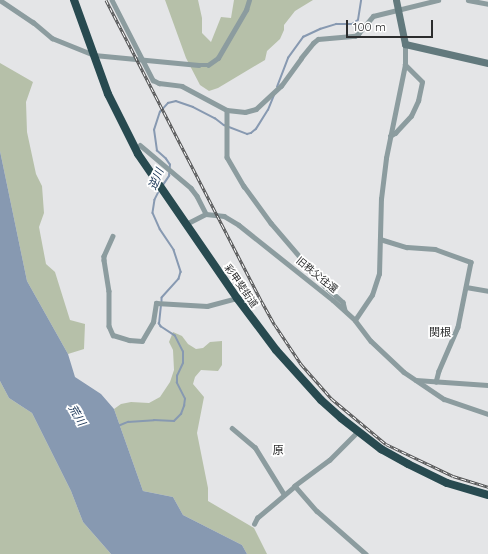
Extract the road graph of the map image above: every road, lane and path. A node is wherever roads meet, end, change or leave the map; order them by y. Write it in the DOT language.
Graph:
graph roads {
  1 [pos="0,0"];
  2 [pos="74,0"];
  3 [pos="112,0"];
  4 [pos="249,0"];
  5 [pos="396,0"];
  6 [pos="438,0"];
  7 [pos="468,0"];
  8 [pos="488,4"];
  9 [pos="398,10"];
  10 [pos="405,44"];
  11 [pos="94,54"];
  12 [pos="142,60"];
  13 [pos="488,62"];
  14 [pos="405,65"];
  15 [pos="227,110"];
  16 [pos="390,136"];
  17 [pos="140,145"];
  18 [pos="206,214"];
  19 [pos="186,224"];
  20 [pos="113,236"];
  21 [pos="380,239"];
  22 [pos="466,287"];
  23 [pos="488,291"];
  24 [pos="237,298"];
  25 [pos="345,310"];
  26 [pos="355,320"];
  27 [pos="415,380"];
  28 [pos="436,382"];
  29 [pos="488,385"];
  30 [pos="488,414"];
  31 [pos="232,428"];
  32 [pos="358,432"];
  33 [pos="295,486"];
  34 [pos="284,494"];
  35 [pos="488,495"];
  36 [pos="254,524"];
  37 [pos="366,554"];
  1 -- 11 [label="street"];
  2 -- 11 [label="highway, 彩甲斐街道"];
  3 -- 12 [label="street"];
  4 -- 12 [label="street"];
  5 -- 9 [label="main road"];
  6 -- 9 [label="street"];
  7 -- 8 [label="street"];
  9 -- 10 [label="main road"];
  9 -- 15 [label="street"];
  10 -- 13 [label="main road"];
  10 -- 14 [label="street"];
  11 -- 12 [label="street"];
  11 -- 19 [label="highway, 彩甲斐街道"];
  12 -- 15 [label="street"];
  14 -- 16 [label="street"];
  14 -- 16 [label="street"];
  15 -- 25 [label="street"];
  16 -- 21 [label="street"];
  17 -- 18 [label="street"];
  18 -- 19 [label="street"];
  18 -- 25 [label="street, 旧秩父往還"];
  19 -- 24 [label="highway, 彩甲斐街道"];
  20 -- 24 [label="street"];
  21 -- 22 [label="street"];
  21 -- 26 [label="street"];
  22 -- 23 [label="street"];
  22 -- 28 [label="street"];
  24 -- 32 [label="highway, 彩甲斐街道"];
  25 -- 26 [label="street, 旧秩父往還"];
  26 -- 27 [label="street, 旧秩父往還"];
  27 -- 28 [label="street"];
  27 -- 30 [label="street, 旧秩父往還"];
  28 -- 29 [label="street"];
  31 -- 34 [label="street"];
  32 -- 33 [label="street"];
  32 -- 35 [label="highway, 彩甲斐街道"];
  33 -- 34 [label="street"];
  33 -- 37 [label="street"];
  34 -- 36 [label="street"];
}
